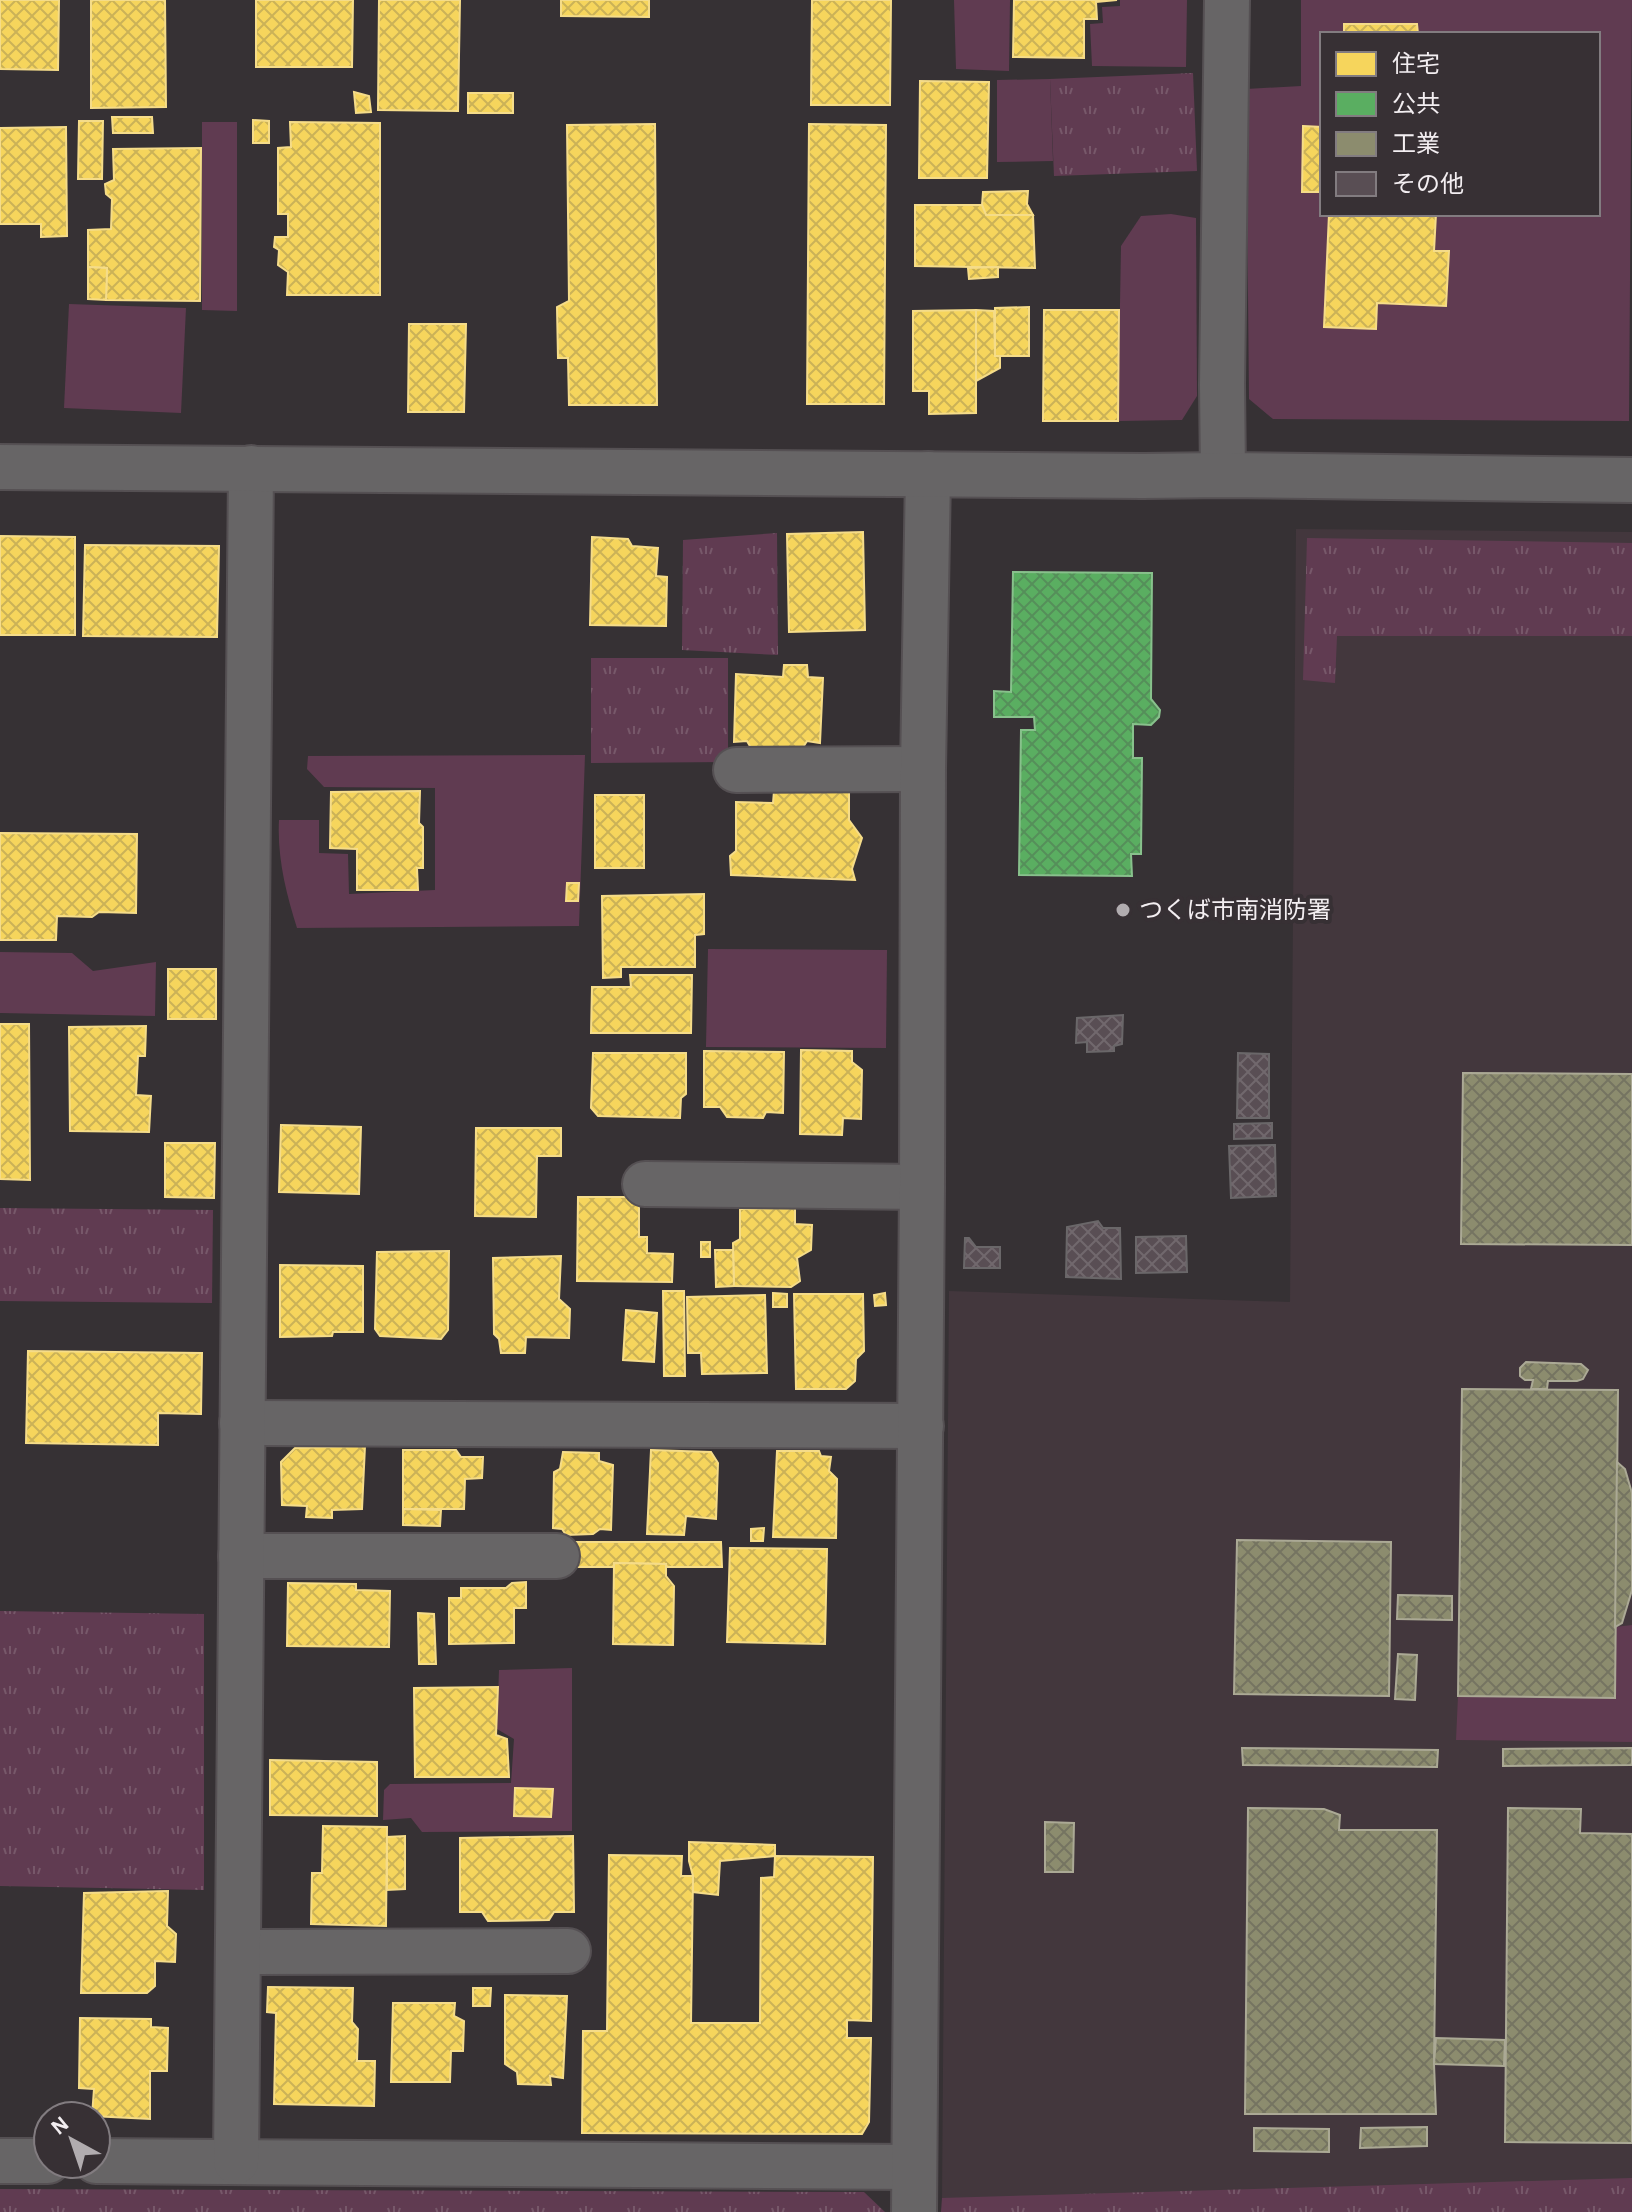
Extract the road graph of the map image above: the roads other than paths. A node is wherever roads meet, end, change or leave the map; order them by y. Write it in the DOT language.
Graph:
graph roads {
  1 [pos="1227,0"];
  2 [pos="0,467"];
  3 [pos="251,468"];
  4 [pos="928,474"];
  5 [pos="1223,475"];
  6 [pos="1632,480"];
  7 [pos="923,769"];
  8 [pos="736,770"];
  9 [pos="645,1184"];
  10 [pos="922,1187"];
  11 [pos="242,1423"];
  12 [pos="921,1426"];
  13 [pos="241,1556"];
  14 [pos="557,1556"];
  15 [pos="568,1951"];
  16 [pos="238,1952"];
  17 [pos="0,2161"];
  18 [pos="32,2161"];
  19 [pos="112,2161"];
  20 [pos="236,2162"];
  21 [pos="914,2167"];
  22 [pos="914,2212"];
  1 -- 5 [label="street"];
  2 -- 3 [label="street"];
  3 -- 4 [label="street"];
  3 -- 11 [label="street"];
  4 -- 5 [label="street"];
  4 -- 7 [label="street"];
  5 -- 6 [label="street"];
  7 -- 8 [label="street"];
  7 -- 10 [label="street"];
  9 -- 10 [label="street"];
  10 -- 12 [label="street"];
  11 -- 12 [label="street"];
  11 -- 13 [label="street"];
  12 -- 21 [label="street"];
  13 -- 14 [label="street"];
  13 -- 16 [label="street"];
  15 -- 16 [label="street"];
  16 -- 20 [label="street"];
  17 -- 18 [label="street"];
  19 -- 20 [label="street"];
  20 -- 21 [label="street"];
  21 -- 22 [label="street"];
}
